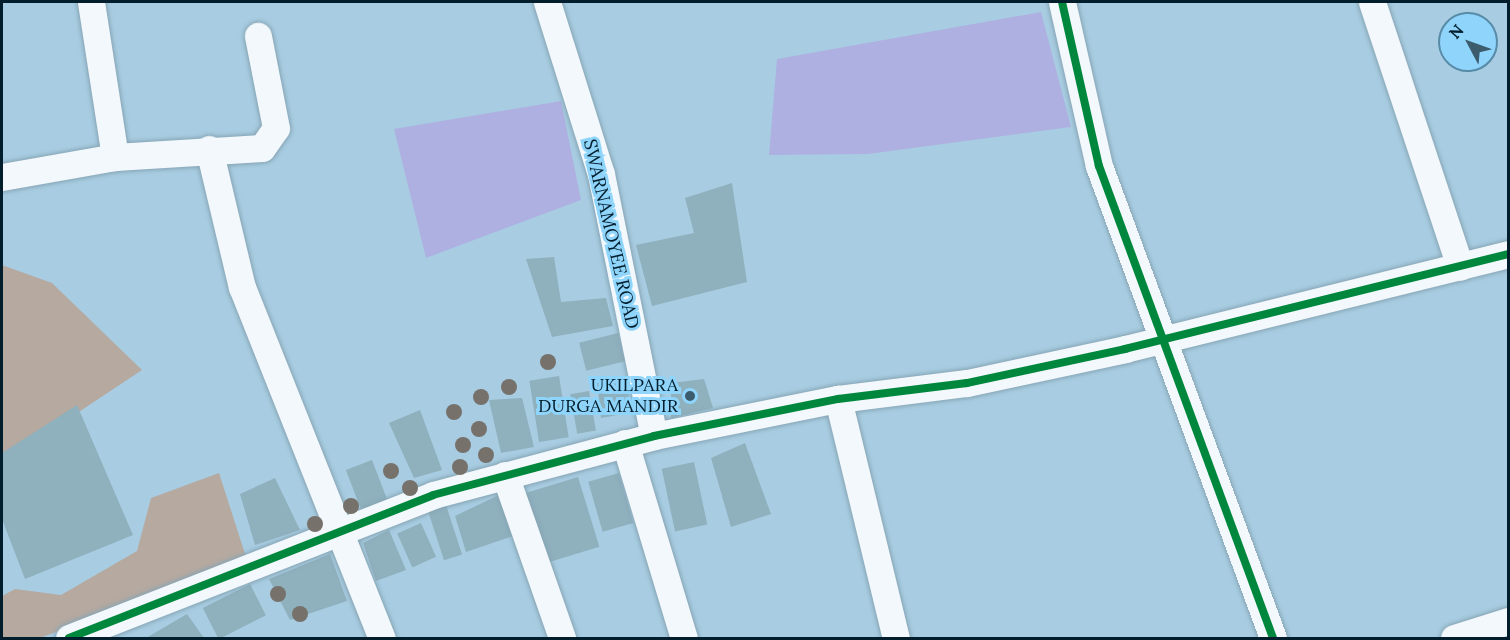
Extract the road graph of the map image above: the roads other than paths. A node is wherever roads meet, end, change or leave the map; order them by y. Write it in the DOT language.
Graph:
graph roads {
  1 [pos="91,2"];
  2 [pos="551,2"];
  3 [pos="1062,2"];
  4 [pos="1372,2"];
  5 [pos="258,36"];
  6 [pos="209,149"];
  7 [pos="115,158"];
  8 [pos="2,177"];
  9 [pos="1509,254"];
  10 [pos="1460,267"];
  11 [pos="1162,341"];
  12 [pos="838,399"];
  13 [pos="654,435"];
  14 [pos="625,443"];
  15 [pos="505,475"];
  16 [pos="338,532"];
  17 [pos="1509,621"];
  18 [pos="69,639"];
  19 [pos="382,639"];
  20 [pos="562,639"];
  21 [pos="684,639"];
  22 [pos="896,639"];
  23 [pos="1273,639"];
  24 [pos="1454,639"];
  1 -- 7 [label="street"];
  2 -- 13 [label="street, SWARNAMOYEE ROAD"];
  3 -- 11 [label="street"];
  4 -- 10 [label="street"];
  5 -- 6 [label="street"];
  6 -- 7 [label="street"];
  6 -- 16 [label="street"];
  7 -- 8 [label="street"];
  9 -- 10 [label="street"];
  10 -- 11 [label="street"];
  11 -- 12 [label="street"];
  11 -- 23 [label="street"];
  12 -- 13 [label="street"];
  12 -- 22 [label="street"];
  13 -- 14 [label="street"];
  14 -- 15 [label="street"];
  14 -- 21 [label="street"];
  15 -- 16 [label="street"];
  15 -- 20 [label="street"];
  16 -- 18 [label="street"];
  16 -- 19 [label="street"];
  17 -- 24 [label="street"];
}
